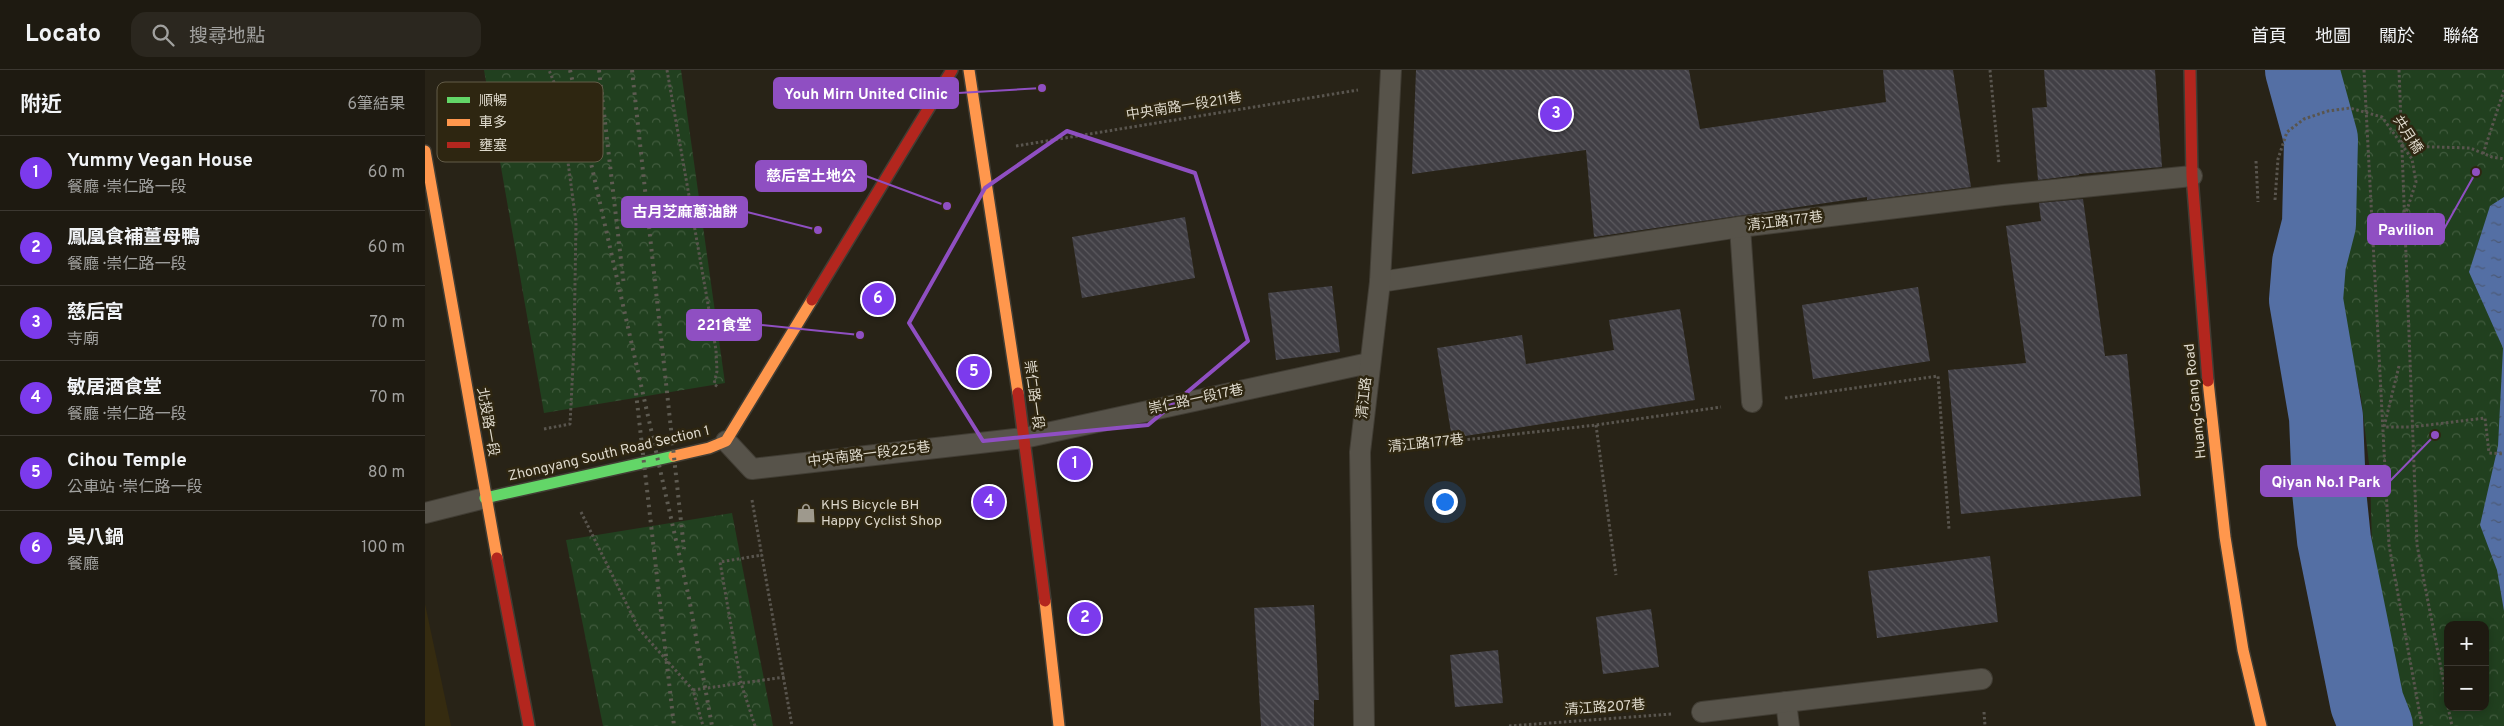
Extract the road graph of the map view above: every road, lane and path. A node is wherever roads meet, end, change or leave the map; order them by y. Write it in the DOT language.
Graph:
graph roads {
  1 [pos="549,70"];
  2 [pos="667,70"];
  3 [pos="952,70"];
  4 [pos="969,70"];
  5 [pos="1990,70"];
  6 [pos="2190,70"];
  7 [pos="2364,70"];
  8 [pos="2399,70"];
  9 [pos="1391,77"];
  10 [pos="554,82"];
  11 [pos="2504,90"];
  12 [pos="2402,146"];
  13 [pos="425,152"];
  14 [pos="981,152"];
  15 [pos="2483,154"];
  16 [pos="2504,159"];
  17 [pos="2256,161"];
  18 [pos="568,162"];
  19 [pos="2191,176"];
  20 [pos="2003,196"];
  21 [pos="2275,200"];
  22 [pos="2258,202"];
  23 [pos="1740,227"];
  24 [pos="2396,244"];
  25 [pos="1380,282"];
  26 [pos="1369,363"];
  27 [pos="2399,366"];
  28 [pos="713,384"];
  29 [pos="1752,402"];
  30 [pos="1596,425"];
  31 [pos="2384,427"];
  32 [pos="2412,427"];
  33 [pos="544,429"];
  34 [pos="1024,438"];
  35 [pos="726,441"];
  36 [pos="1360,452"];
  37 [pos="2504,454"];
  38 [pos="752,496"];
  39 [pos="485,498"];
  40 [pos="581,512"];
  41 [pos="425,513"];
  42 [pos="1949,528"];
  43 [pos="762,555"];
  44 [pos="1616,575"];
  45 [pos="785,677"];
  46 [pos="1982,679"];
  47 [pos="741,683"];
  48 [pos="2444,685"];
  49 [pos="693,690"];
  50 [pos="1786,702"];
  51 [pos="2449,711"];
  52 [pos="1702,712"];
  53 [pos="529,726"];
  54 [pos="703,726"];
  55 [pos="755,726"];
  56 [pos="792,726"];
  57 [pos="1059,726"];
  58 [pos="1363,726"];
  59 [pos="1509,726"];
  60 [pos="1789,726"];
  61 [pos="2261,726"];
  62 [pos="2422,726"];
  63 [pos="2452,726"];
  1 -- 10 [label="path"];
  2 -- 28 [label="path"];
  3 -- 35 [label="street, Zhongyang South Road Section 1"];
  4 -- 14 [label="street, 崇仁路一段"];
  5 -- 20 [label="path"];
  6 -- 19 [label="street, Huang-Gang Road"];
  7 -- 31 [label="path"];
  8 -- 12 [label="path"];
  9 -- 14 [label="path, 中央南路一段211巷"];
  9 -- 25 [label="lane, 清江路"];
  11 -- 15 [label="path"];
  12 -- 15 [label="path"];
  12 -- 32 [label="path"];
  13 -- 39 [label="street, 北投路一段"];
  14 -- 34 [label="street, 崇仁路一段"];
  15 -- 16 [label="path"];
  17 -- 22 [label="path"];
  18 -- 33 [label="path"];
  19 -- 20 [label="lane, 清江路177巷"];
  19 -- 61 [label="street, Huang-Gang Road"];
  20 -- 23 [label="lane, 清江路177巷"];
  21 -- 24 [label="path, 共月橋, bridge"];
  23 -- 25 [label="lane, 清江路177巷"];
  23 -- 29 [label="lane"];
  25 -- 26 [label="lane, 清江路"];
  26 -- 34 [label="lane, 崇仁路一段17巷"];
  26 -- 36 [label="lane, 清江路"];
  27 -- 31 [label="path"];
  29 -- 30 [label="path, 清江路177巷"];
  29 -- 42 [label="path, 清江路177巷"];
  30 -- 36 [label="path, 清江路177巷"];
  30 -- 44 [label="path"];
  31 -- 32 [label="path"];
  31 -- 62 [label="path"];
  32 -- 37 [label="path"];
  32 -- 48 [label="path"];
  34 -- 35 [label="lane, 中央南路一段225巷"];
  34 -- 57 [label="street, 崇仁路一段"];
  35 -- 39 [label="street, Zhongyang South Road Section 1"];
  36 -- 58 [label="lane, 清江路"];
  38 -- 43 [label="path"];
  39 -- 41 [label="lane"];
  39 -- 53 [label="street, 北投路一段"];
  40 -- 49 [label="path"];
  43 -- 45 [label="path"];
  43 -- 47 [label="path"];
  45 -- 47 [label="path"];
  45 -- 56 [label="path"];
  46 -- 50 [label="lane"];
  47 -- 49 [label="path"];
  47 -- 55 [label="path"];
  49 -- 54 [label="path"];
  50 -- 52 [label="lane"];
  50 -- 60 [label="lane"];
  51 -- 63 [label="path"];
  52 -- 59 [label="path, 清江路207巷"];
}
